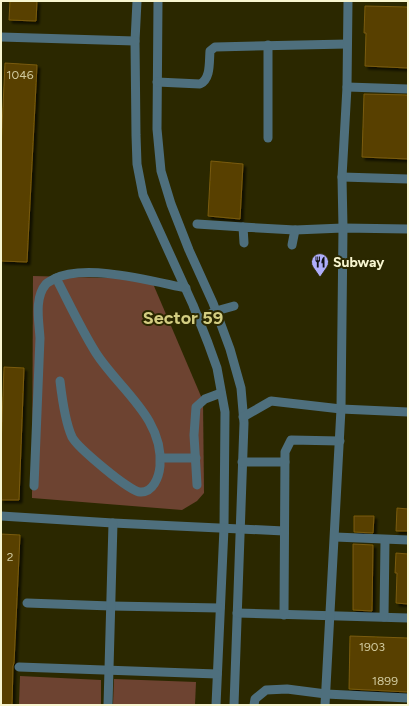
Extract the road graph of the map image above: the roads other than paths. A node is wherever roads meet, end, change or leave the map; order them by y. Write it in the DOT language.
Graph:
graph roads {
  1 [pos="137,1"];
  2 [pos="158,1"];
  3 [pos="348,1"];
  4 [pos="1,37"];
  5 [pos="135,41"];
  6 [pos="347,44"];
  7 [pos="268,45"];
  8 [pos="157,82"];
  9 [pos="347,87"];
  10 [pos="408,89"];
  11 [pos="268,138"];
  12 [pos="342,177"];
  13 [pos="408,179"];
  14 [pos="197,224"];
  15 [pos="242,227"];
  16 [pos="343,228"];
  17 [pos="408,229"];
  18 [pos="295,230"];
  19 [pos="244,243"];
  20 [pos="292,245"];
  21 [pos="56,278"];
  22 [pos="186,288"];
  23 [pos="234,306"];
  24 [pos="216,311"];
  25 [pos="199,320"];
  26 [pos="60,381"];
  27 [pos="221,393"];
  28 [pos="341,409"];
  29 [pos="408,412"];
  30 [pos="243,417"];
  31 [pos="340,441"];
  32 [pos="161,458"];
  33 [pos="196,458"];
  34 [pos="242,462"];
  35 [pos="285,462"];
  36 [pos="197,485"];
  37 [pos="34,486"];
  38 [pos="1,516"];
  39 [pos="113,523"];
  40 [pos="224,528"];
  41 [pos="240,530"];
  42 [pos="284,531"];
  43 [pos="335,538"];
  44 [pos="385,540"];
  45 [pos="408,540"];
  46 [pos="28,603"];
  47 [pos="110,606"];
  48 [pos="220,608"];
  49 [pos="237,613"];
  50 [pos="284,615"];
  51 [pos="331,615"];
  52 [pos="384,617"];
  53 [pos="408,618"];
  54 [pos="19,667"];
  55 [pos="109,671"];
  56 [pos="217,674"];
  57 [pos="326,694"];
  58 [pos="408,698"];
  59 [pos="376,701"];
  60 [pos="108,705"];
  61 [pos="216,705"];
  62 [pos="234,705"];
  63 [pos="254,705"];
  64 [pos="326,705"];
  1 -- 5 [label="street"];
  2 -- 8 [label="street"];
  3 -- 6 [label="street"];
  4 -- 5 [label="street"];
  5 -- 22 [label="street"];
  6 -- 7 [label="street"];
  6 -- 9 [label="street"];
  7 -- 8 [label="street"];
  7 -- 11 [label="street"];
  8 -- 24 [label="street"];
  9 -- 10 [label="street"];
  9 -- 12 [label="street"];
  12 -- 13 [label="street"];
  12 -- 16 [label="street"];
  14 -- 15 [label="street"];
  15 -- 18 [label="street"];
  15 -- 19 [label="street"];
  16 -- 17 [label="street"];
  16 -- 18 [label="street"];
  16 -- 28 [label="street"];
  18 -- 20 [label="street"];
  21 -- 22 [label="street"];
  21 -- 32 [label="street"];
  21 -- 37 [label="street"];
  22 -- 25 [label="street"];
  23 -- 24 [label="street"];
  24 -- 25 [label="street"];
  24 -- 30 [label="street"];
  25 -- 27 [label="street"];
  26 -- 32 [label="street"];
  27 -- 33 [label="street"];
  27 -- 40 [label="street"];
  28 -- 29 [label="street"];
  28 -- 30 [label="street"];
  28 -- 31 [label="street"];
  30 -- 34 [label="street"];
  31 -- 35 [label="street"];
  31 -- 43 [label="street"];
  32 -- 33 [label="street"];
  33 -- 36 [label="street"];
  34 -- 35 [label="street"];
  34 -- 41 [label="street"];
  35 -- 42 [label="street"];
  38 -- 39 [label="street"];
  39 -- 40 [label="street"];
  39 -- 47 [label="street"];
  40 -- 41 [label="street"];
  40 -- 48 [label="street"];
  41 -- 42 [label="street"];
  41 -- 49 [label="street"];
  42 -- 50 [label="street"];
  43 -- 44 [label="street"];
  43 -- 51 [label="street"];
  44 -- 45 [label="street"];
  44 -- 52 [label="street"];
  46 -- 47 [label="street"];
  47 -- 48 [label="street"];
  47 -- 55 [label="street"];
  48 -- 56 [label="street"];
  49 -- 50 [label="street"];
  49 -- 62 [label="street"];
  50 -- 51 [label="street"];
  51 -- 52 [label="street"];
  51 -- 57 [label="street"];
  52 -- 53 [label="street"];
  54 -- 55 [label="street"];
  55 -- 56 [label="street"];
  55 -- 60 [label="street"];
  56 -- 61 [label="street"];
  57 -- 59 [label="street"];
  57 -- 63 [label="street"];
  57 -- 64 [label="street"];
  58 -- 59 [label="street"];
}
